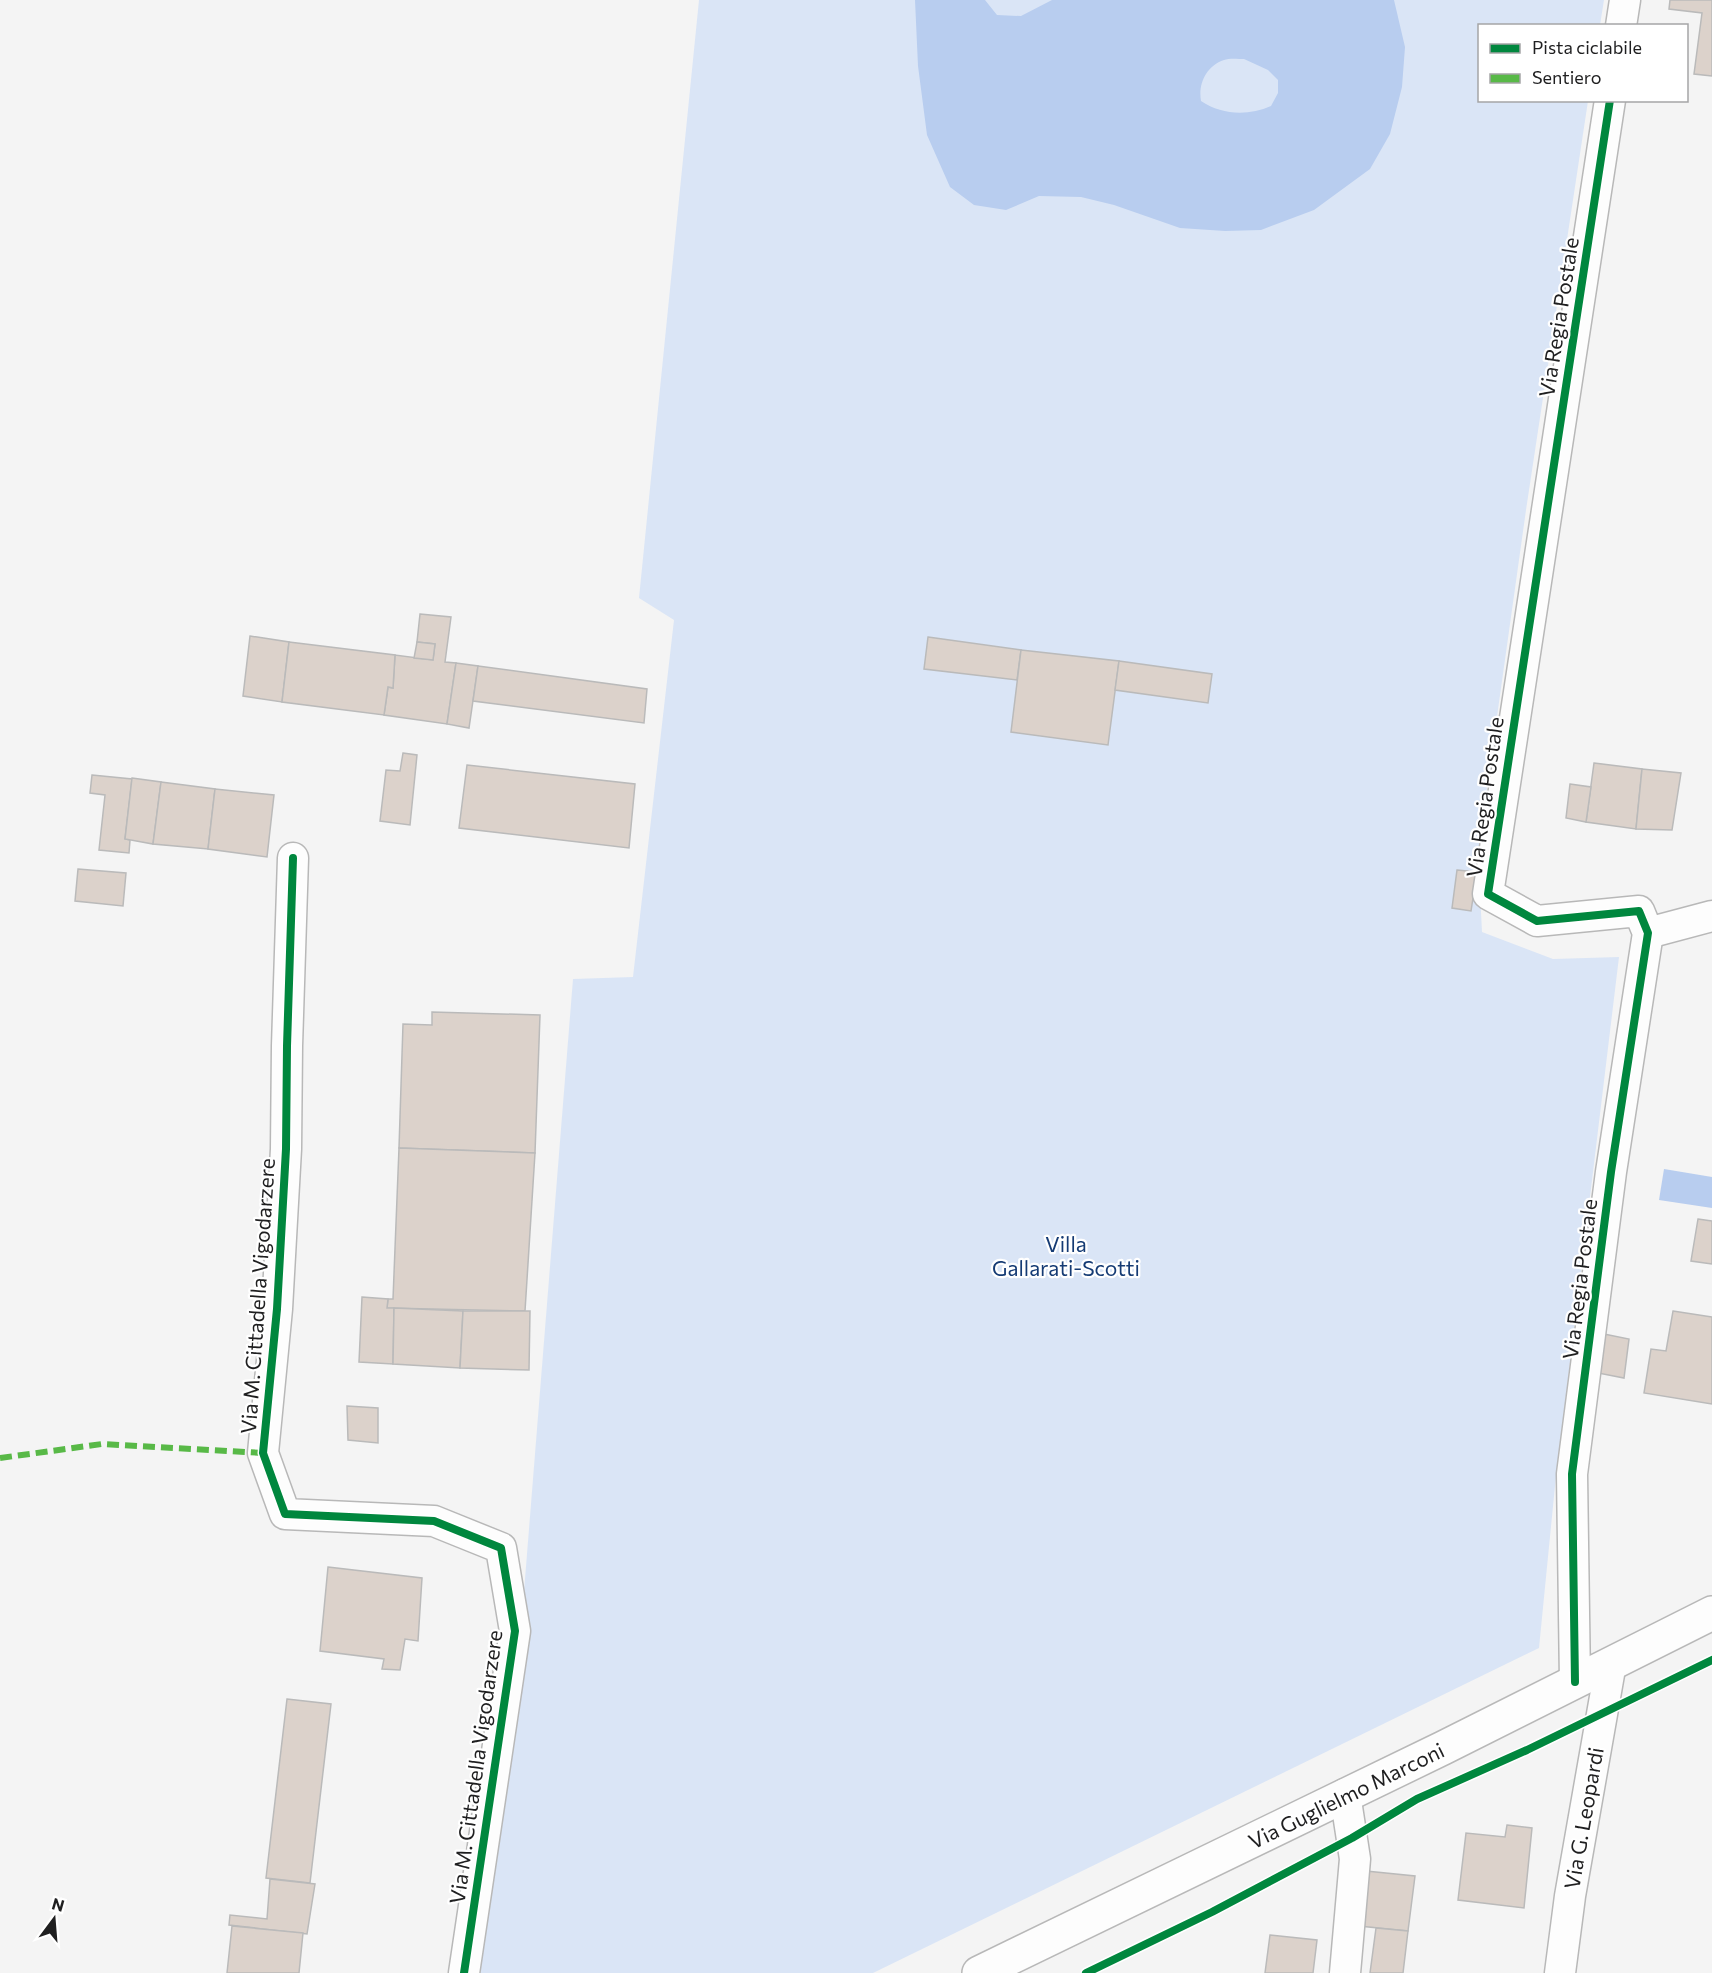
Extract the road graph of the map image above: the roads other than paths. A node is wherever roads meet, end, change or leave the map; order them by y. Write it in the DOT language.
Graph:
graph roads {
  1 [pos="1625,0"];
  2 [pos="1621,24"];
  3 [pos="1610,102"];
  4 [pos="293,858"];
  5 [pos="1712,916"];
  6 [pos="1648,933"];
  7 [pos="1712,1613"];
  8 [pos="1611,1663"];
  9 [pos="1575,1682"];
  10 [pos="1345,1794"];
  11 [pos="464,1973"];
  12 [pos="979,1973"];
  13 [pos="1345,1973"];
  14 [pos="1560,1973"];
  1 -- 2 [label="street"];
  3 -- 6 [label="street, Via Regia Postale"];
  4 -- 11 [label="street, Via M. Cittadella Vigodarzere"];
  5 -- 6 [label="street"];
  6 -- 9 [label="street, Via Regia Postale"];
  7 -- 8 [label="street, Via Guglielmo Marconi"];
  8 -- 9 [label="street, Via Guglielmo Marconi"];
  8 -- 14 [label="street, Via G. Leopardi"];
  9 -- 10 [label="street, Via Guglielmo Marconi"];
  10 -- 12 [label="street, Via Guglielmo Marconi"];
  10 -- 13 [label="street"];
}
